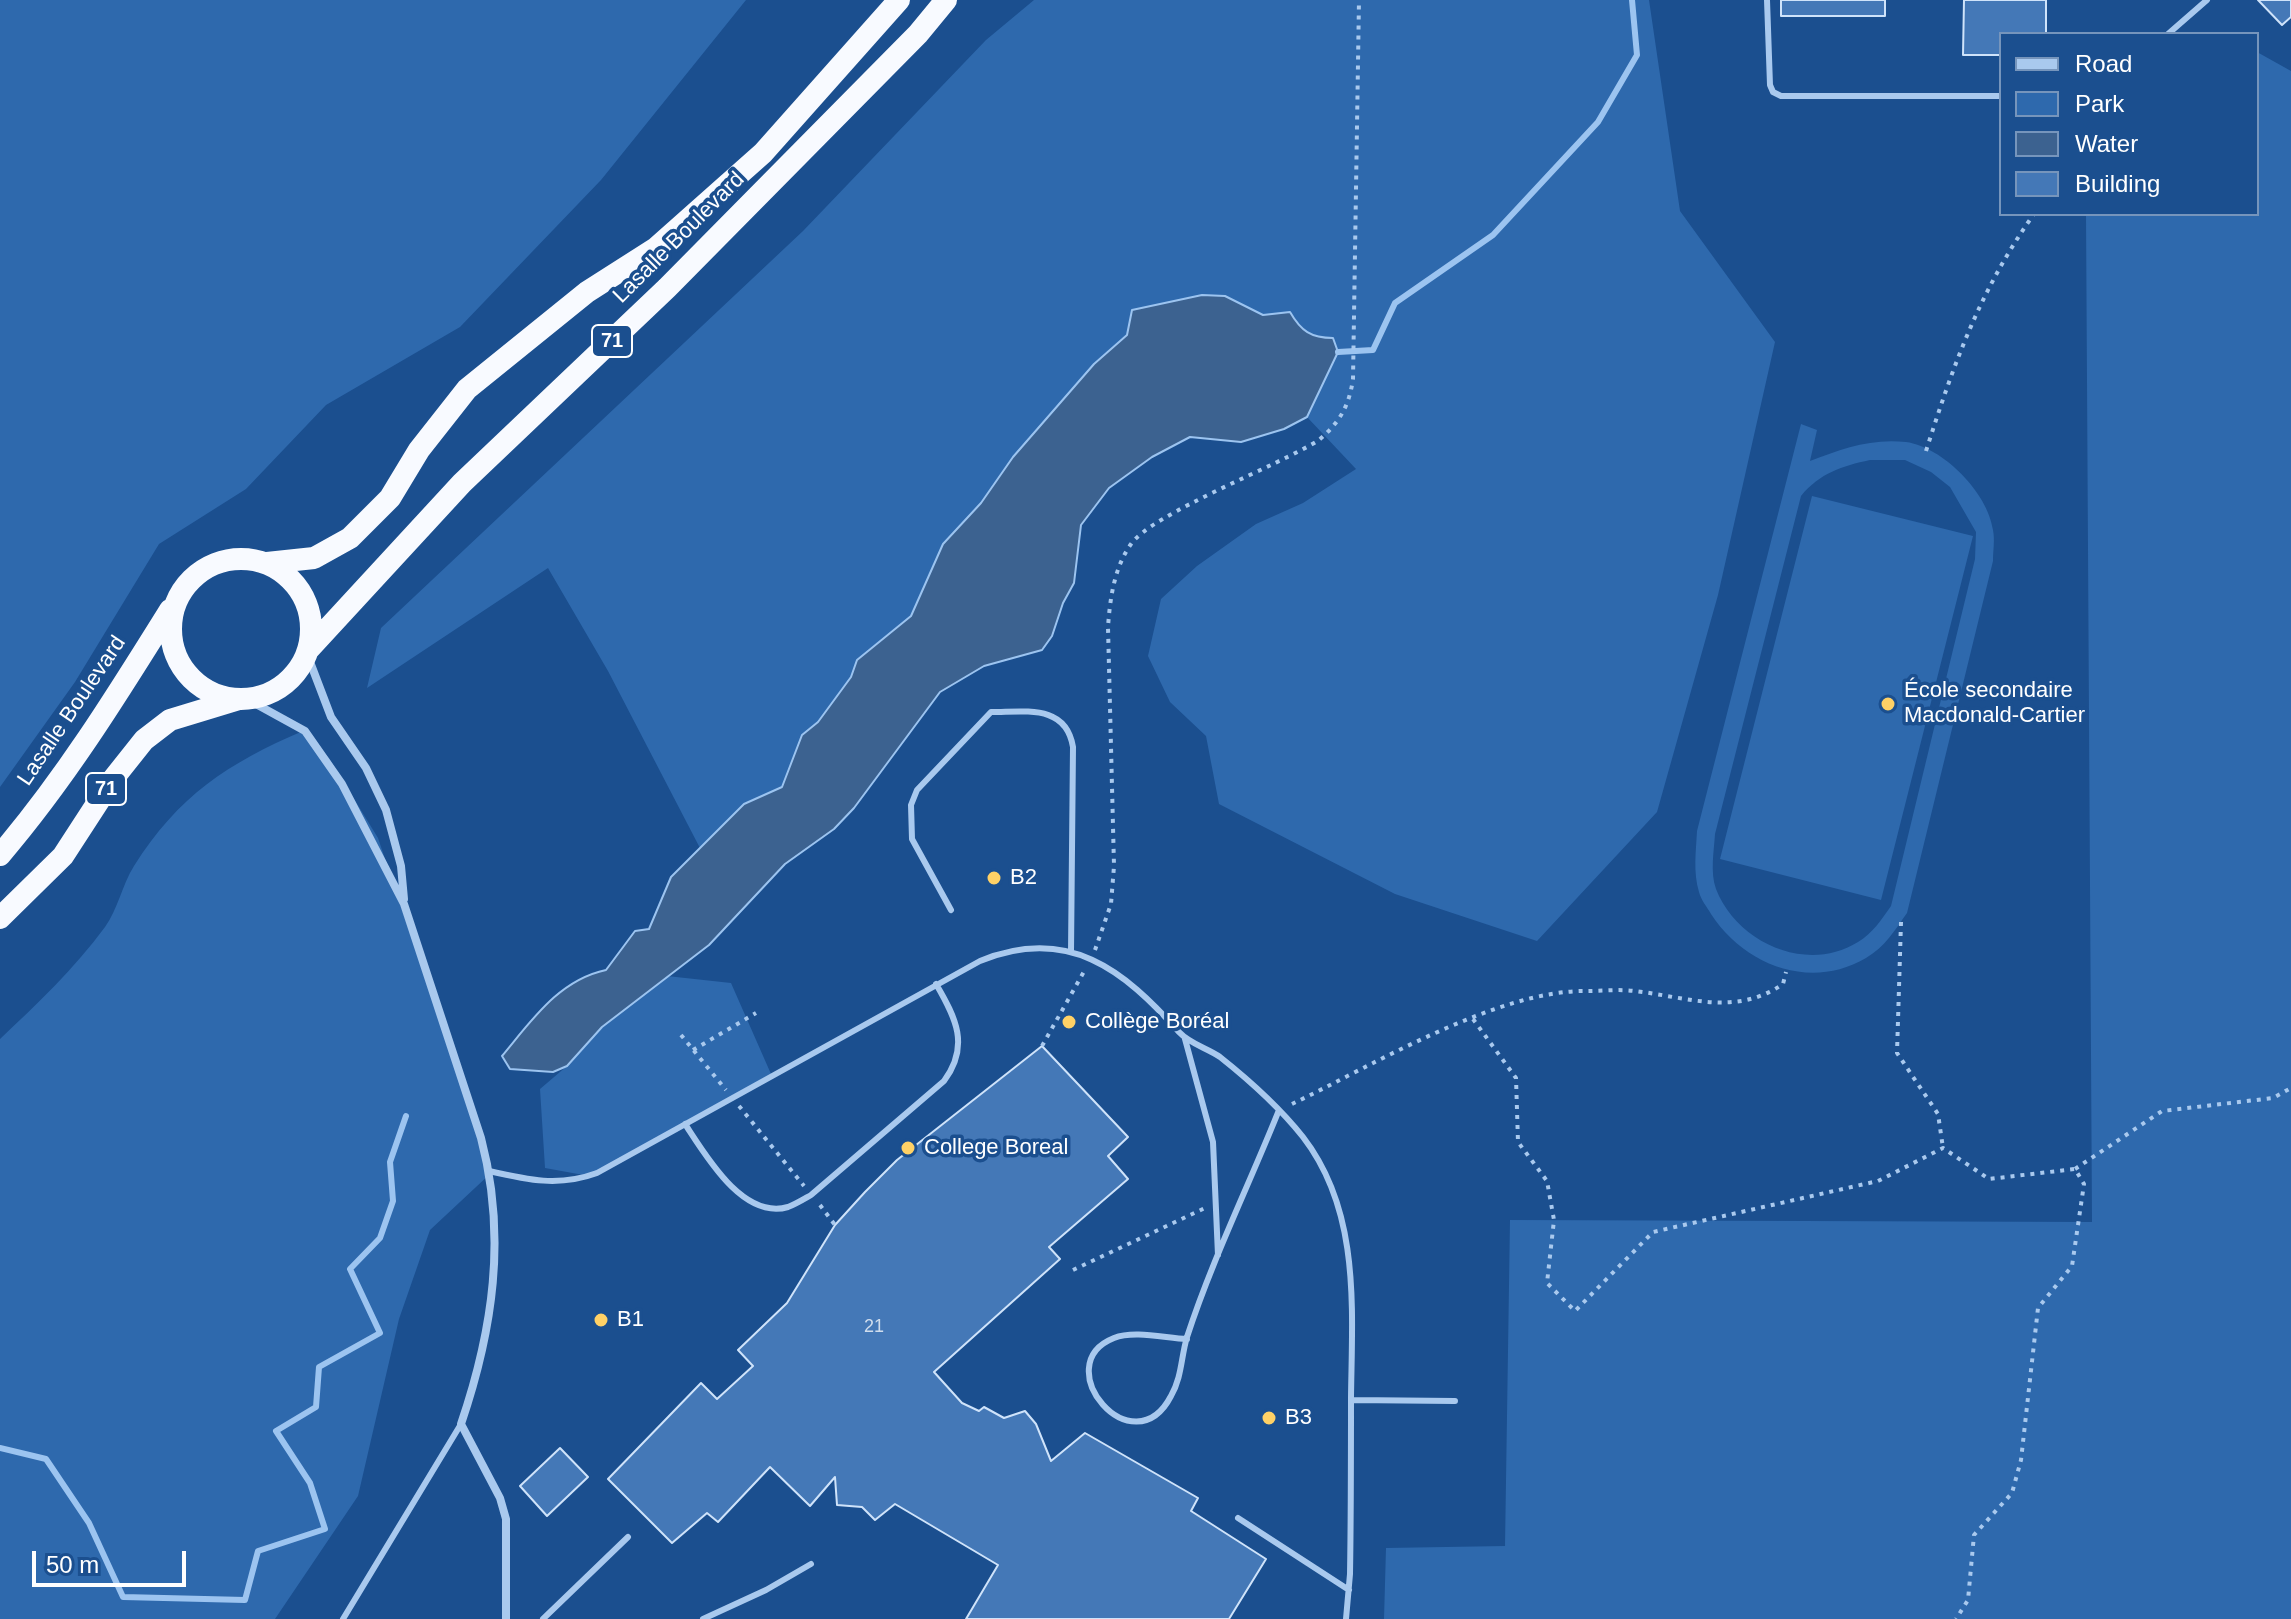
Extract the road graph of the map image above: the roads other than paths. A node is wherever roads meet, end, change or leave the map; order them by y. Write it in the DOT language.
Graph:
graph roads {
  1 [pos="899,0"];
  2 [pos="946,0"];
  3 [pos="966,0"];
  4 [pos="1767,0"];
  5 [pos="2207,0"];
  6 [pos="2170,32"];
  7 [pos="918,34"];
  8 [pos="1999,96"];
  9 [pos="267,563"];
  10 [pos="181,592"];
  11 [pos="307,652"];
  12 [pos="243,698"];
  13 [pos="0,855"];
  14 [pos="404,904"];
  15 [pos="951,910"];
  16 [pos="0,918"];
  17 [pos="1071,952"];
  18 [pos="936,984"];
  19 [pos="1185,1039"];
  20 [pos="1279,1110"];
  21 [pos="685,1124"];
  22 [pos="489,1171"];
  23 [pos="1218,1260"];
  24 [pos="1187,1339"];
  25 [pos="1351,1400"];
  26 [pos="1455,1401"];
  27 [pos="461,1424"];
  28 [pos="1238,1518"];
  29 [pos="628,1537"];
  30 [pos="811,1564"];
  31 [pos="1349,1590"];
  32 [pos="343,1619"];
  33 [pos="506,1619"];
  34 [pos="543,1619"];
  35 [pos="703,1619"];
  36 [pos="1346,1619"];
  1 -- 9 [label="highway, Lasalle Boulevard / 71"];
  2 -- 7 [label="highway"];
  3 -- 7 [label="highway"];
  4 -- 8 [label="lane"];
  5 -- 6 [label="lane"];
  7 -- 11 [label="highway, Lasalle Boulevard / 71"];
  9 -- 10 [label="highway"];
  9 -- 11 [label="highway"];
  10 -- 12 [label="highway"];
  10 -- 13 [label="highway, Lasalle Boulevard / 71"];
  11 -- 12 [label="highway"];
  11 -- 14 [label="street"];
  12 -- 14 [label="street"];
  12 -- 16 [label="highway, 71"];
  14 -- 22 [label="street"];
  15 -- 17 [label="lane"];
  17 -- 18 [label="lane"];
  17 -- 19 [label="lane"];
  18 -- 21 [label="lane"];
  18 -- 21 [label="lane"];
  19 -- 20 [label="lane"];
  19 -- 23 [label="lane"];
  20 -- 23 [label="lane"];
  20 -- 25 [label="lane"];
  21 -- 22 [label="lane"];
  22 -- 27 [label="street"];
  23 -- 24 [label="lane"];
  24 -- 24 [label="lane"];
  25 -- 26 [label="lane"];
  25 -- 31 [label="lane"];
  27 -- 32 [label="lane"];
  27 -- 33 [label="street"];
  28 -- 31 [label="lane"];
  29 -- 34 [label="lane"];
  30 -- 35 [label="lane"];
  31 -- 36 [label="lane"];
}
